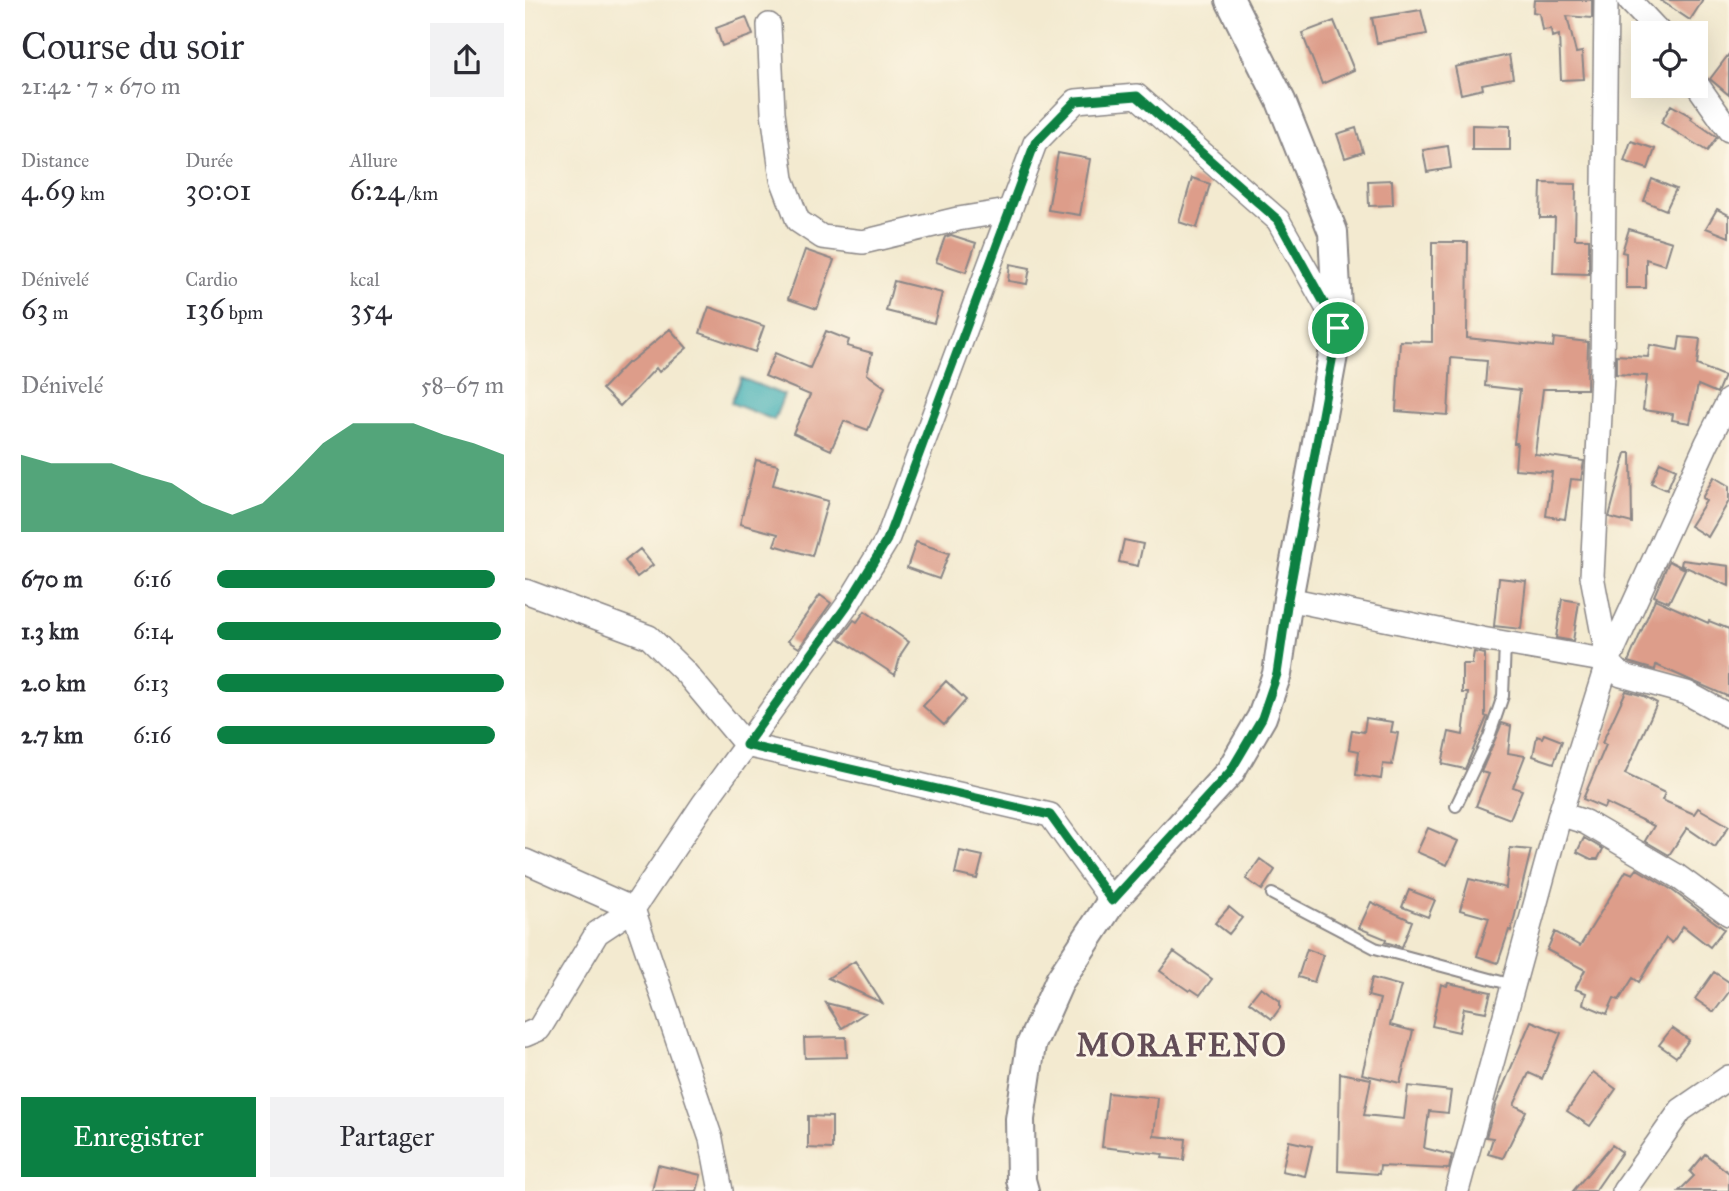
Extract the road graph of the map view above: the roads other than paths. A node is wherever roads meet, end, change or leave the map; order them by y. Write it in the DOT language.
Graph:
graph roads {
  1 [pos="1230,0"];
  2 [pos="1606,0"];
  3 [pos="1629,0"];
  4 [pos="1649,21"];
  5 [pos="769,25"];
  6 [pos="1707,98"];
  7 [pos="1729,130"];
  8 [pos="1008,211"];
  9 [pos="1338,328"];
  10 [pos="1729,400"];
  11 [pos="525,591"];
  12 [pos="1288,599"];
  13 [pos="1505,643"];
  14 [pos="1608,661"];
  15 [pos="1729,716"];
  16 [pos="746,745"];
  17 [pos="1456,806"];
  18 [pos="1560,814"];
  19 [pos="525,861"];
  20 [pos="1272,894"];
  21 [pos="1112,901"];
  22 [pos="633,909"];
  23 [pos="1729,914"];
  24 [pos="1513,985"];
  25 [pos="525,1035"];
  26 [pos="1729,1077"];
  27 [pos="722,1191"];
  28 [pos="1024,1191"];
  29 [pos="1457,1191"];
  30 [pos="1624,1191"];
  1 -- 9 [label="street"];
  2 -- 14 [label="street"];
  3 -- 4 [label="street"];
  5 -- 8 [label="street"];
  6 -- 7 [label="street"];
  8 -- 9 [label="street"];
  8 -- 16 [label="street"];
  9 -- 12 [label="street"];
  10 -- 14 [label="street"];
  11 -- 16 [label="street"];
  12 -- 13 [label="street"];
  12 -- 21 [label="street"];
  13 -- 14 [label="street"];
  13 -- 17 [label="lane"];
  14 -- 15 [label="street"];
  14 -- 18 [label="street"];
  16 -- 21 [label="street"];
  16 -- 22 [label="street"];
  18 -- 23 [label="street"];
  18 -- 24 [label="street"];
  19 -- 22 [label="street"];
  20 -- 24 [label="lane"];
  21 -- 28 [label="street"];
  22 -- 25 [label="street"];
  22 -- 27 [label="street"];
  24 -- 29 [label="street"];
  26 -- 30 [label="street"];
}
